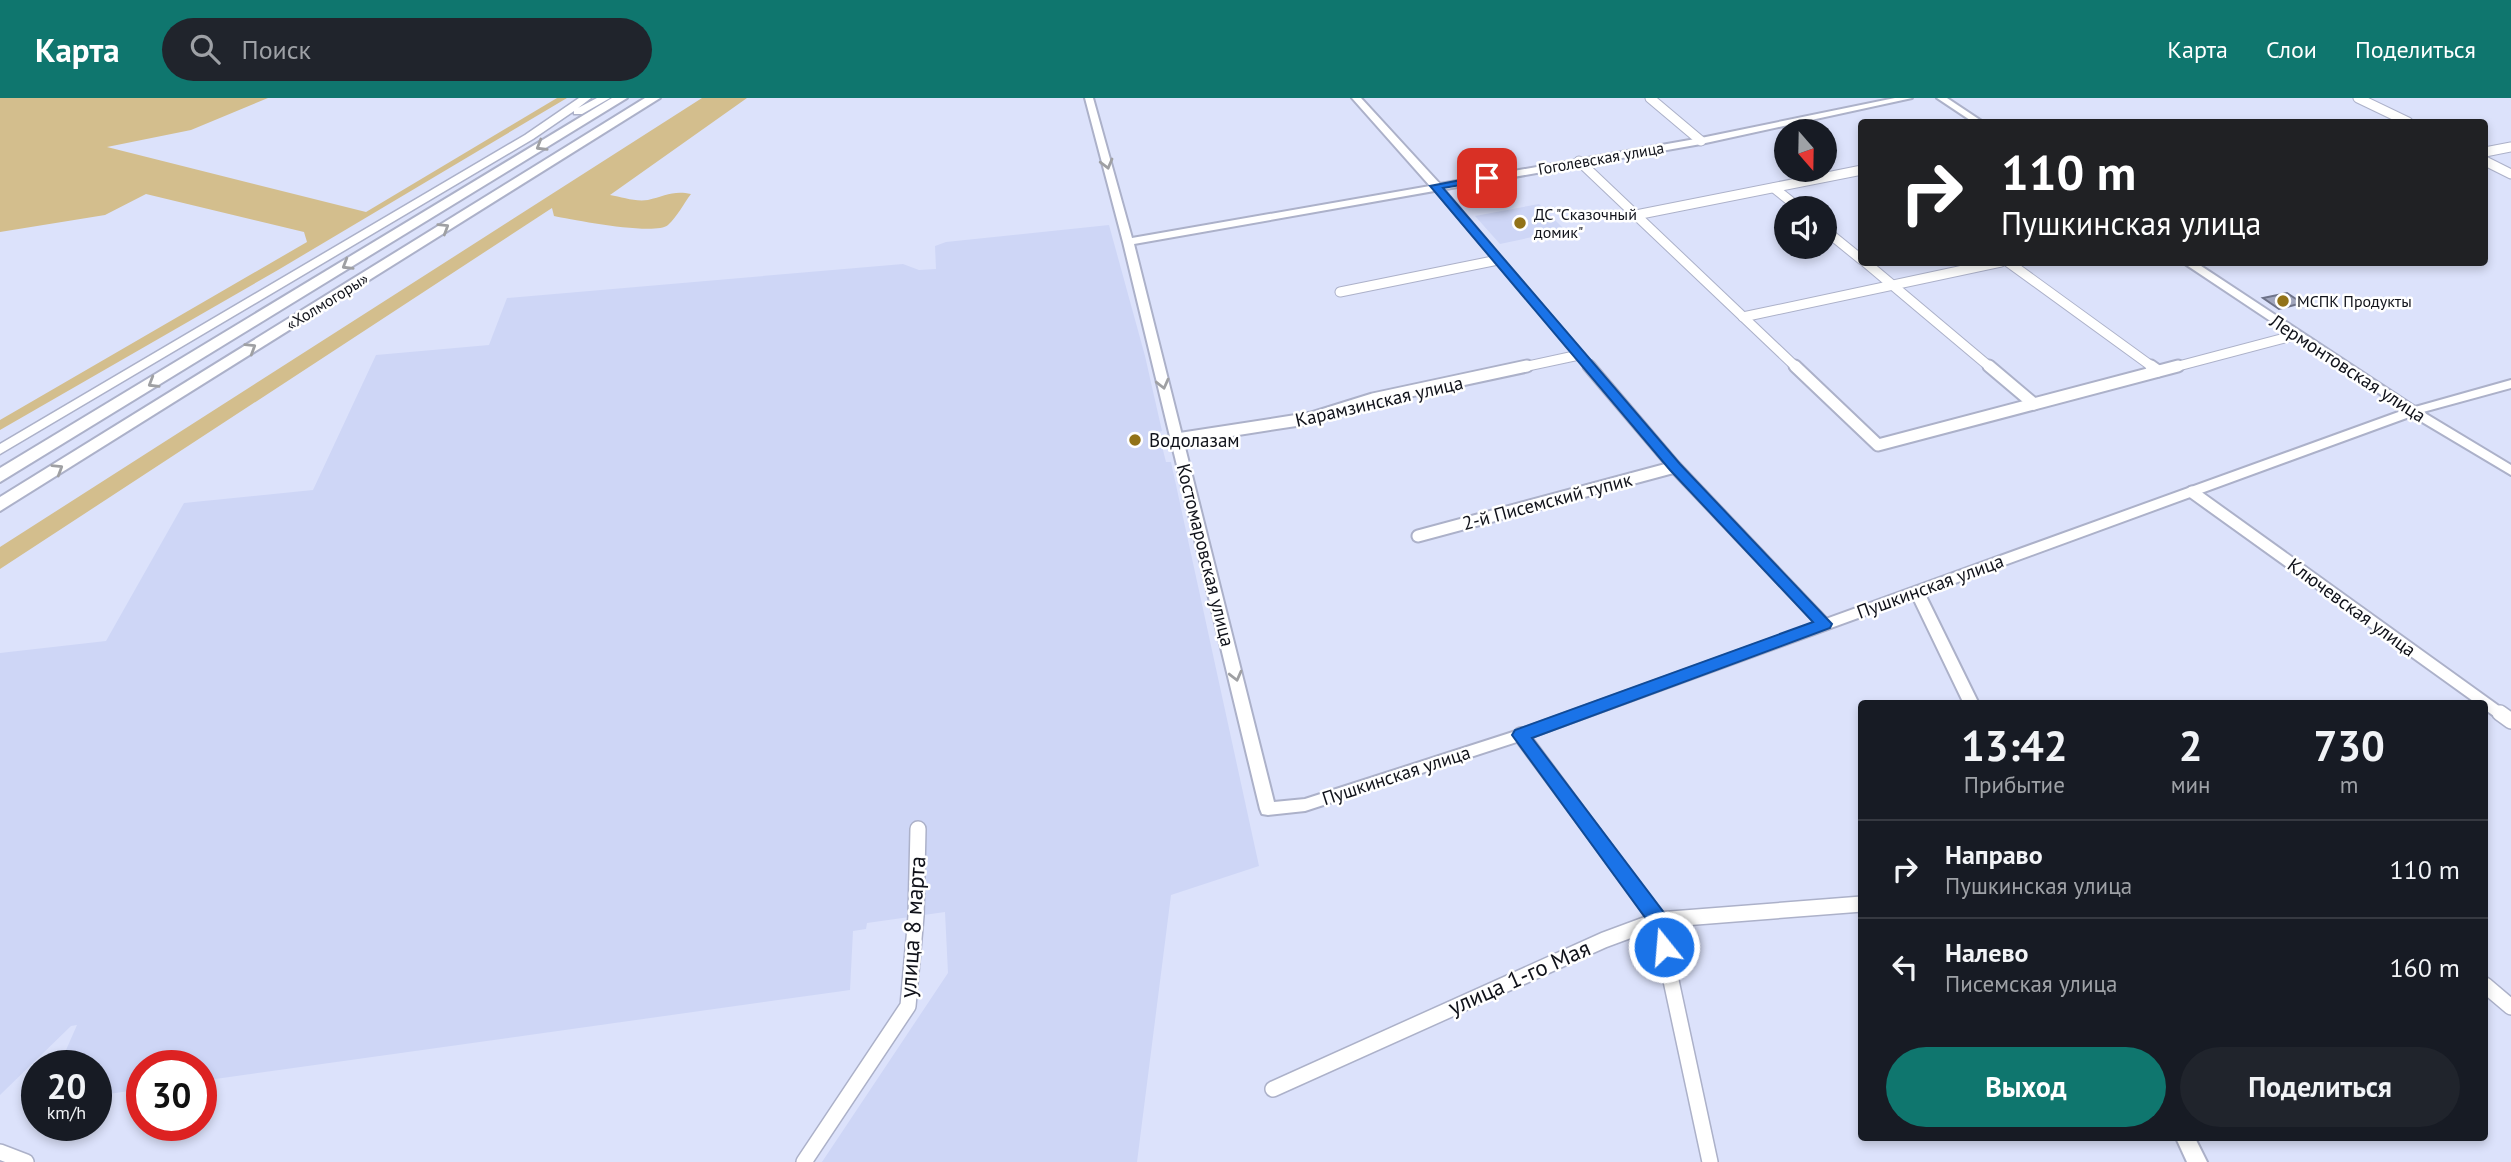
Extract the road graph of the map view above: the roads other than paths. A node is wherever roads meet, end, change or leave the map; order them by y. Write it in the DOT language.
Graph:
graph roads {
  1 [pos="586,98"];
  2 [pos="605,98"];
  3 [pos="621,98"];
  4 [pos="654,98"];
  5 [pos="1089,98"];
  6 [pos="1356,98"];
  7 [pos="1650,98"];
  8 [pos="1908,98"];
  9 [pos="1941,98"];
  10 [pos="2358,98"];
  11 [pos="1973,119"];
  12 [pos="2401,119"];
  13 [pos="529,136"];
  14 [pos="1701,141"];
  15 [pos="2511,147"];
  16 [pos="2488,151"];
  17 [pos="1579,161"];
  18 [pos="2488,162"];
  19 [pos="1858,171"];
  20 [pos="2511,174"];
  21 [pos="1436,186"];
  22 [pos="1774,188"];
  23 [pos="1784,196"];
  24 [pos="1636,215"];
  25 [pos="1837,240"];
  26 [pos="1128,242"];
  27 [pos="1858,257"];
  28 [pos="1498,260"];
  29 [pos="1869,266"];
  30 [pos="1982,266"];
  31 [pos="2014,266"];
  32 [pos="2193,266"];
  33 [pos="1892,285"];
  34 [pos="1340,292"];
  35 [pos="1743,317"];
  36 [pos="2296,335"];
  37 [pos="1580,355"];
  38 [pos="2158,371"];
  39 [pos="2511,384"];
  40 [pos="2034,404"];
  41 [pos="2413,411"];
  42 [pos="1177,439"];
  43 [pos="0,450"];
  44 [pos="1675,467"];
  45 [pos="2511,471"];
  46 [pos="0,476"];
  47 [pos="2192,492"];
  48 [pos="0,505"];
  49 [pos="1418,536"];
  50 [pos="1916,590"];
  51 [pos="1824,624"];
  52 [pos="1970,700"];
  53 [pos="2472,700"];
  54 [pos="2488,709"];
  55 [pos="2511,721"];
  56 [pos="1521,735"];
  57 [pos="1268,809"];
  58 [pos="918,829"];
  59 [pos="1858,904"];
  60 [pos="1658,920"];
  61 [pos="2488,988"];
  62 [pos="2511,1007"];
  63 [pos="1273,1089"];
  64 [pos="2186,1141"];
  65 [pos="0,1152"];
  66 [pos="26,1162"];
  67 [pos="804,1162"];
  68 [pos="1710,1162"];
  69 [pos="2197,1162"];
  1 -- 13 [label="main road"];
  2 -- 13 [label="main road"];
  3 -- 46 [label="highway, «Холмогоры», one-way"];
  48 -- 4 [label="highway, «Холмогоры», one-way"];
  5 -- 26 [label="street, Костомаровская улица, one-way"];
  6 -- 21 [label="street"];
  7 -- 14 [label="street"];
  8 -- 14 [label="street, Гоголевская улица"];
  9 -- 11 [label="street"];
  10 -- 12 [label="street"];
  13 -- 43 [label="main road"];
  14 -- 17 [label="street, Гоголевская улица"];
  15 -- 16 [label="street"];
  17 -- 21 [label="street, Гоголевская улица"];
  17 -- 24 [label="street"];
  18 -- 20 [label="street"];
  19 -- 22 [label="street"];
  21 -- 26 [label="street, Гоголевская улица"];
  21 -- 28 [label="street"];
  22 -- 23 [label="street"];
  22 -- 24 [label="street"];
  24 -- 35 [label="street"];
  25 -- 27 [label="street"];
  26 -- 42 [label="street, Костомаровская улица, one-way"];
  28 -- 34 [label="street"];
  28 -- 37 [label="street"];
  29 -- 33 [label="street"];
  30 -- 33 [label="street"];
  31 -- 38 [label="street"];
  32 -- 36 [label="street, Лермонтовская улица"];
  33 -- 35 [label="street"];
  33 -- 40 [label="street"];
  35 -- 40 [label="street"];
  36 -- 38 [label="street"];
  36 -- 41 [label="street, Лермонтовская улица"];
  37 -- 42 [label="street, Карамзинская улица"];
  37 -- 44 [label="street"];
  38 -- 40 [label="street"];
  39 -- 41 [label="street, Пушкинская улица"];
  41 -- 45 [label="street, Лермонтовская улица"];
  41 -- 47 [label="street, Пушкинская улица"];
  42 -- 57 [label="street, Костомаровская улица, one-way"];
  44 -- 49 [label="street, 2-й Писемский тупик"];
  44 -- 51 [label="street"];
  47 -- 50 [label="street, Пушкинская улица"];
  47 -- 53 [label="street, Ключевская улица"];
  50 -- 51 [label="street, Пушкинская улица"];
  50 -- 52 [label="street"];
  51 -- 56 [label="street, Пушкинская улица"];
  54 -- 55 [label="street, Ключевская улица"];
  56 -- 57 [label="street, Пушкинская улица"];
  56 -- 60 [label="street"];
  58 -- 67 [label="street, улица 8 марта"];
  59 -- 60 [label="street, улица 1-го Мая"];
  60 -- 63 [label="street, улица 1-го Мая"];
  60 -- 68 [label="street"];
  61 -- 62 [label="street"];
  64 -- 69 [label="street"];
  65 -- 66 [label="street"];
}
